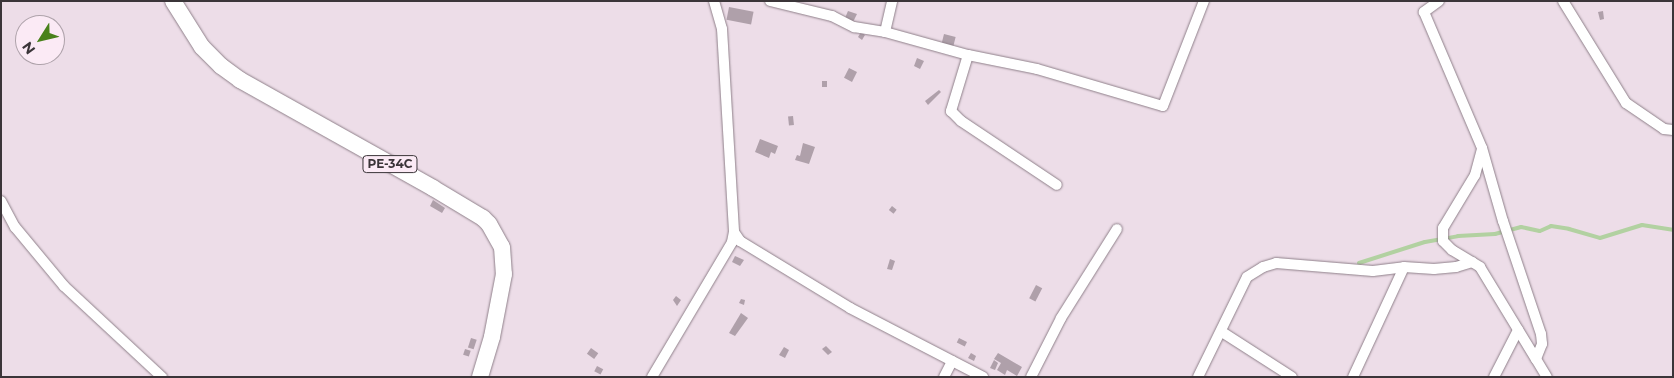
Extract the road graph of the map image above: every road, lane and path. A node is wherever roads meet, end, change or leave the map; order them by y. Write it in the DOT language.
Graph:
graph roads {
  1 [pos="173,1"];
  2 [pos="726,1"];
  3 [pos="770,1"];
  4 [pos="892,1"];
  5 [pos="1204,1"];
  6 [pos="1439,1"];
  7 [pos="1563,1"];
  8 [pos="716,4"];
  9 [pos="885,32"];
  10 [pos="968,55"];
  11 [pos="1673,130"];
  12 [pos="1482,148"];
  13 [pos="1057,185"];
  14 [pos="1,201"];
  15 [pos="1118,229"];
  16 [pos="734,232"];
  17 [pos="1472,262"];
  18 [pos="1404,267"];
  19 [pos="1518,330"];
  20 [pos="1222,332"];
  21 [pos="1536,359"];
  22 [pos="952,361"];
  23 [pos="162,377"];
  24 [pos="480,377"];
  25 [pos="652,377"];
  26 [pos="944,377"];
  27 [pos="983,377"];
  28 [pos="1031,377"];
  29 [pos="1198,377"];
  30 [pos="1292,377"];
  31 [pos="1353,377"];
  32 [pos="1494,377"];
  33 [pos="1547,377"];
  1 -- 24 [label="main road, PE-34C"];
  2 -- 8 [label="street"];
  3 -- 9 [label="street"];
  4 -- 9 [label="street"];
  5 -- 10 [label="street"];
  6 -- 12 [label="street"];
  7 -- 11 [label="street"];
  8 -- 16 [label="street"];
  9 -- 10 [label="street"];
  10 -- 13 [label="street"];
  12 -- 17 [label="street"];
  12 -- 21 [label="street"];
  14 -- 23 [label="street"];
  15 -- 28 [label="street"];
  16 -- 22 [label="street"];
  16 -- 25 [label="street"];
  17 -- 18 [label="street"];
  17 -- 19 [label="street"];
  18 -- 20 [label="street"];
  18 -- 31 [label="street"];
  19 -- 21 [label="street"];
  19 -- 32 [label="street"];
  20 -- 29 [label="street"];
  20 -- 30 [label="street"];
  21 -- 33 [label="street"];
  22 -- 26 [label="street"];
  22 -- 27 [label="street"];
}
